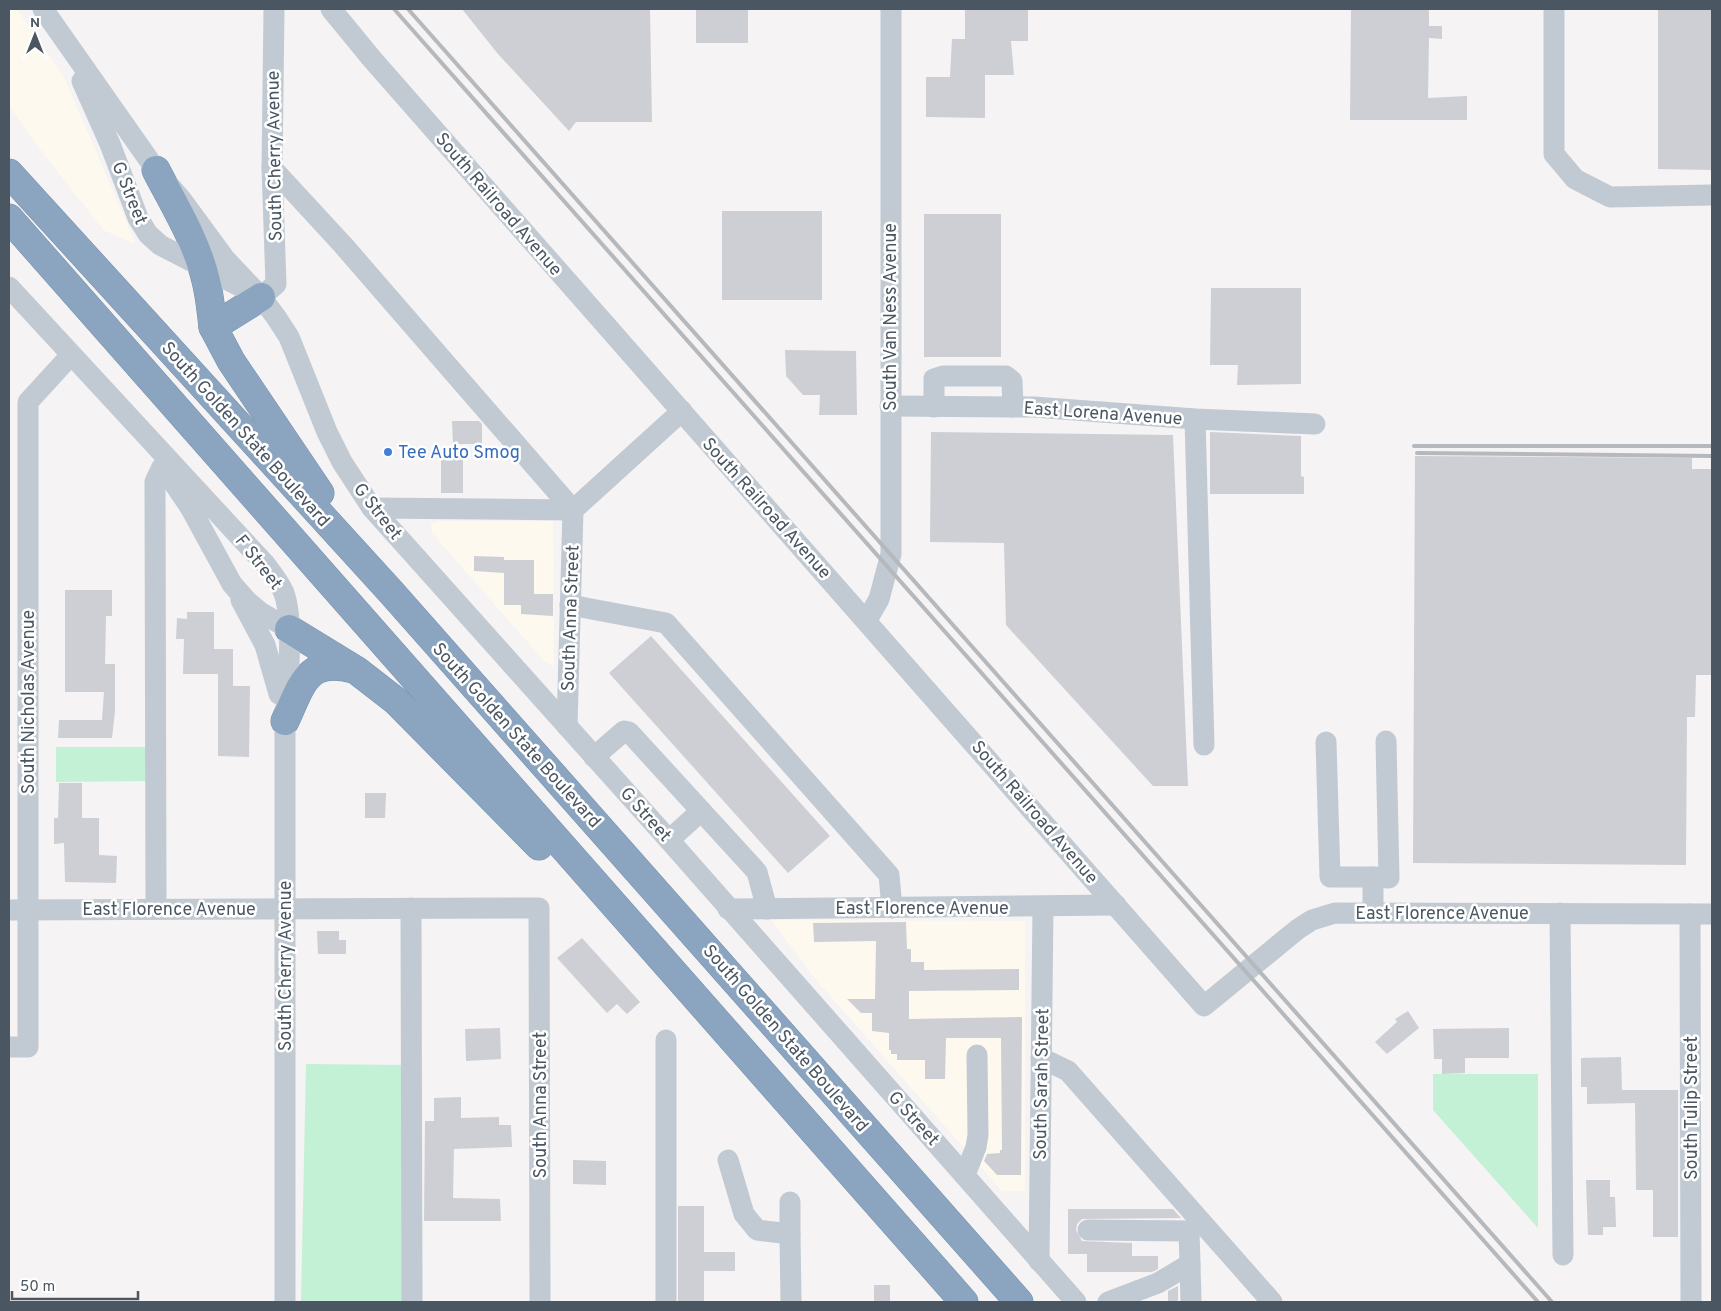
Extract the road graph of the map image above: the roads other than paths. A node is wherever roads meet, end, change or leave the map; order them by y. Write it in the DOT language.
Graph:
graph roads {
  1 [pos="43,9"];
  2 [pos="274,9"];
  3 [pos="331,9"];
  4 [pos="891,9"];
  5 [pos="1554,9"];
  6 [pos="60,32"];
  7 [pos="272,168"];
  8 [pos="156,170"];
  9 [pos="9,173"];
  10 [pos="1712,195"];
  11 [pos="9,218"];
  12 [pos="202,266"];
  13 [pos="9,287"];
  14 [pos="261,297"];
  15 [pos="213,327"];
  16 [pos="71,355"];
  17 [pos="113,400"];
  18 [pos="18,402"];
  19 [pos="890,406"];
  20 [pos="934,407"];
  21 [pos="1013,407"];
  22 [pos="682,411"];
  23 [pos="1195,420"];
  24 [pos="1315,424"];
  25 [pos="162,467"];
  26 [pos="372,508"];
  27 [pos="573,510"];
  28 [pos="232,584"];
  29 [pos="391,592"];
  30 [pos="570,605"];
  31 [pos="866,620"];
  32 [pos="288,629"];
  33 [pos="356,670"];
  34 [pos="285,721"];
  35 [pos="567,726"];
  36 [pos="1386,741"];
  37 [pos="1326,742"];
  38 [pos="1204,746"];
  39 [pos="594,757"];
  40 [pos="702,811"];
  41 [pos="669,840"];
  42 [pos="1373,877"];
  43 [pos="1116,905"];
  44 [pos="1043,907"];
  45 [pos="411,908"];
  46 [pos="539,908"];
  47 [pos="892,908"];
  48 [pos="156,909"];
  49 [pos="285,909"];
  50 [pos="728,909"];
  51 [pos="767,909"];
  52 [pos="18,910"];
  53 [pos="1373,912"];
  54 [pos="1560,913"];
  55 [pos="1690,914"];
  56 [pos="1712,914"];
  57 [pos="1204,1006"];
  58 [pos="666,1040"];
  59 [pos="9,1047"];
  60 [pos="977,1055"];
  61 [pos="1042,1058"];
  62 [pos="751,1061"];
  63 [pos="728,1160"];
  64 [pos="965,1175"];
  65 [pos="790,1202"];
  66 [pos="1088,1230"];
  67 [pos="790,1234"];
  68 [pos="1563,1255"];
  69 [pos="1039,1261"];
  70 [pos="1190,1264"];
  71 [pos="1130,1298"];
  72 [pos="285,1302"];
  73 [pos="412,1302"];
  74 [pos="540,1302"];
  75 [pos="666,1302"];
  76 [pos="791,1302"];
  77 [pos="964,1302"];
  78 [pos="1019,1302"];
  79 [pos="1076,1302"];
  80 [pos="1108,1302"];
  81 [pos="1192,1302"];
  82 [pos="1272,1302"];
  83 [pos="1691,1302"];
  1 -- 6 [label="street, G Street"];
  2 -- 7 [label="street, South Cherry Avenue"];
  3 -- 22 [label="street, South Railroad Avenue"];
  4 -- 19 [label="street, South Van Ness Avenue"];
  5 -- 10 [label="street"];
  6 -- 8 [label="street, G Street"];
  6 -- 12 [label="street, G Street"];
  7 -- 14 [label="street, South Cherry Avenue"];
  7 -- 27 [label="street"];
  8 -- 12 [label="highway"];
  8 -- 14 [label="street, G Street"];
  9 -- 29 [label="highway, South Golden State Boulevard"];
  11 -- 62 [label="highway, South Golden State Boulevard"];
  12 -- 14 [label="street, G Street"];
  12 -- 15 [label="highway"];
  13 -- 16 [label="street, F Street"];
  14 -- 15 [label="highway"];
  14 -- 26 [label="street, G Street"];
  15 -- 29 [label="highway"];
  16 -- 17 [label="street, F Street"];
  16 -- 18 [label="street, South Nicholas Avenue"];
  17 -- 25 [label="street, F Street"];
  17 -- 32 [label="street, F Street"];
  18 -- 52 [label="street, South Nicholas Avenue"];
  19 -- 20 [label="street, East Lorena Avenue"];
  19 -- 31 [label="street, South Van Ness Avenue"];
  20 -- 21 [label="street, East Lorena Avenue"];
  20 -- 21 [label="street"];
  21 -- 23 [label="street, East Lorena Avenue"];
  22 -- 27 [label="street"];
  22 -- 31 [label="street, South Railroad Avenue"];
  23 -- 24 [label="street, East Lorena Avenue"];
  23 -- 38 [label="street"];
  25 -- 28 [label="street, F Street"];
  25 -- 48 [label="street"];
  26 -- 27 [label="street"];
  26 -- 35 [label="street, G Street"];
  27 -- 30 [label="street, South Anna Street"];
  28 -- 32 [label="street, F Street"];
  28 -- 34 [label="street"];
  29 -- 78 [label="highway, South Golden State Boulevard"];
  30 -- 35 [label="street, South Anna Street"];
  30 -- 47 [label="street"];
  31 -- 43 [label="street, South Railroad Avenue"];
  32 -- 33 [label="highway"];
  32 -- 34 [label="street, South Cherry Avenue"];
  33 -- 34 [label="highway"];
  33 -- 62 [label="highway"];
  34 -- 49 [label="street, South Cherry Avenue"];
  35 -- 39 [label="street, G Street"];
  36 -- 42 [label="street"];
  37 -- 42 [label="street"];
  39 -- 40 [label="street"];
  39 -- 41 [label="street, G Street"];
  40 -- 41 [label="street"];
  40 -- 51 [label="street"];
  41 -- 50 [label="street, G Street"];
  42 -- 53 [label="street"];
  43 -- 44 [label="street, East Florence Avenue"];
  43 -- 57 [label="street, South Railroad Avenue"];
  44 -- 47 [label="street, East Florence Avenue"];
  44 -- 61 [label="street, South Sarah Street"];
  45 -- 46 [label="street, East Florence Avenue"];
  45 -- 49 [label="street, East Florence Avenue"];
  45 -- 73 [label="street"];
  46 -- 74 [label="street, South Anna Street"];
  47 -- 51 [label="street, East Florence Avenue"];
  48 -- 49 [label="street, East Florence Avenue"];
  48 -- 52 [label="street, East Florence Avenue"];
  49 -- 72 [label="street, South Cherry Avenue"];
  50 -- 51 [label="street, East Florence Avenue"];
  50 -- 64 [label="street, G Street"];
  52 -- 59 [label="street, South Nicholas Avenue"];
  53 -- 54 [label="street, East Florence Avenue"];
  53 -- 57 [label="street, East Florence Avenue"];
  54 -- 55 [label="street, East Florence Avenue"];
  54 -- 68 [label="street"];
  55 -- 56 [label="street, East Florence Avenue"];
  55 -- 83 [label="street, South Tulip Street"];
  58 -- 75 [label="street"];
  60 -- 64 [label="street"];
  61 -- 69 [label="street, South Sarah Street"];
  61 -- 82 [label="street"];
  62 -- 77 [label="highway, South Golden State Boulevard"];
  63 -- 67 [label="street"];
  64 -- 69 [label="street, G Street"];
  65 -- 67 [label="street"];
  66 -- 70 [label="street"];
  67 -- 76 [label="street"];
  69 -- 79 [label="street, G Street"];
  70 -- 71 [label="street"];
  70 -- 81 [label="street"];
  71 -- 80 [label="street"];
}
